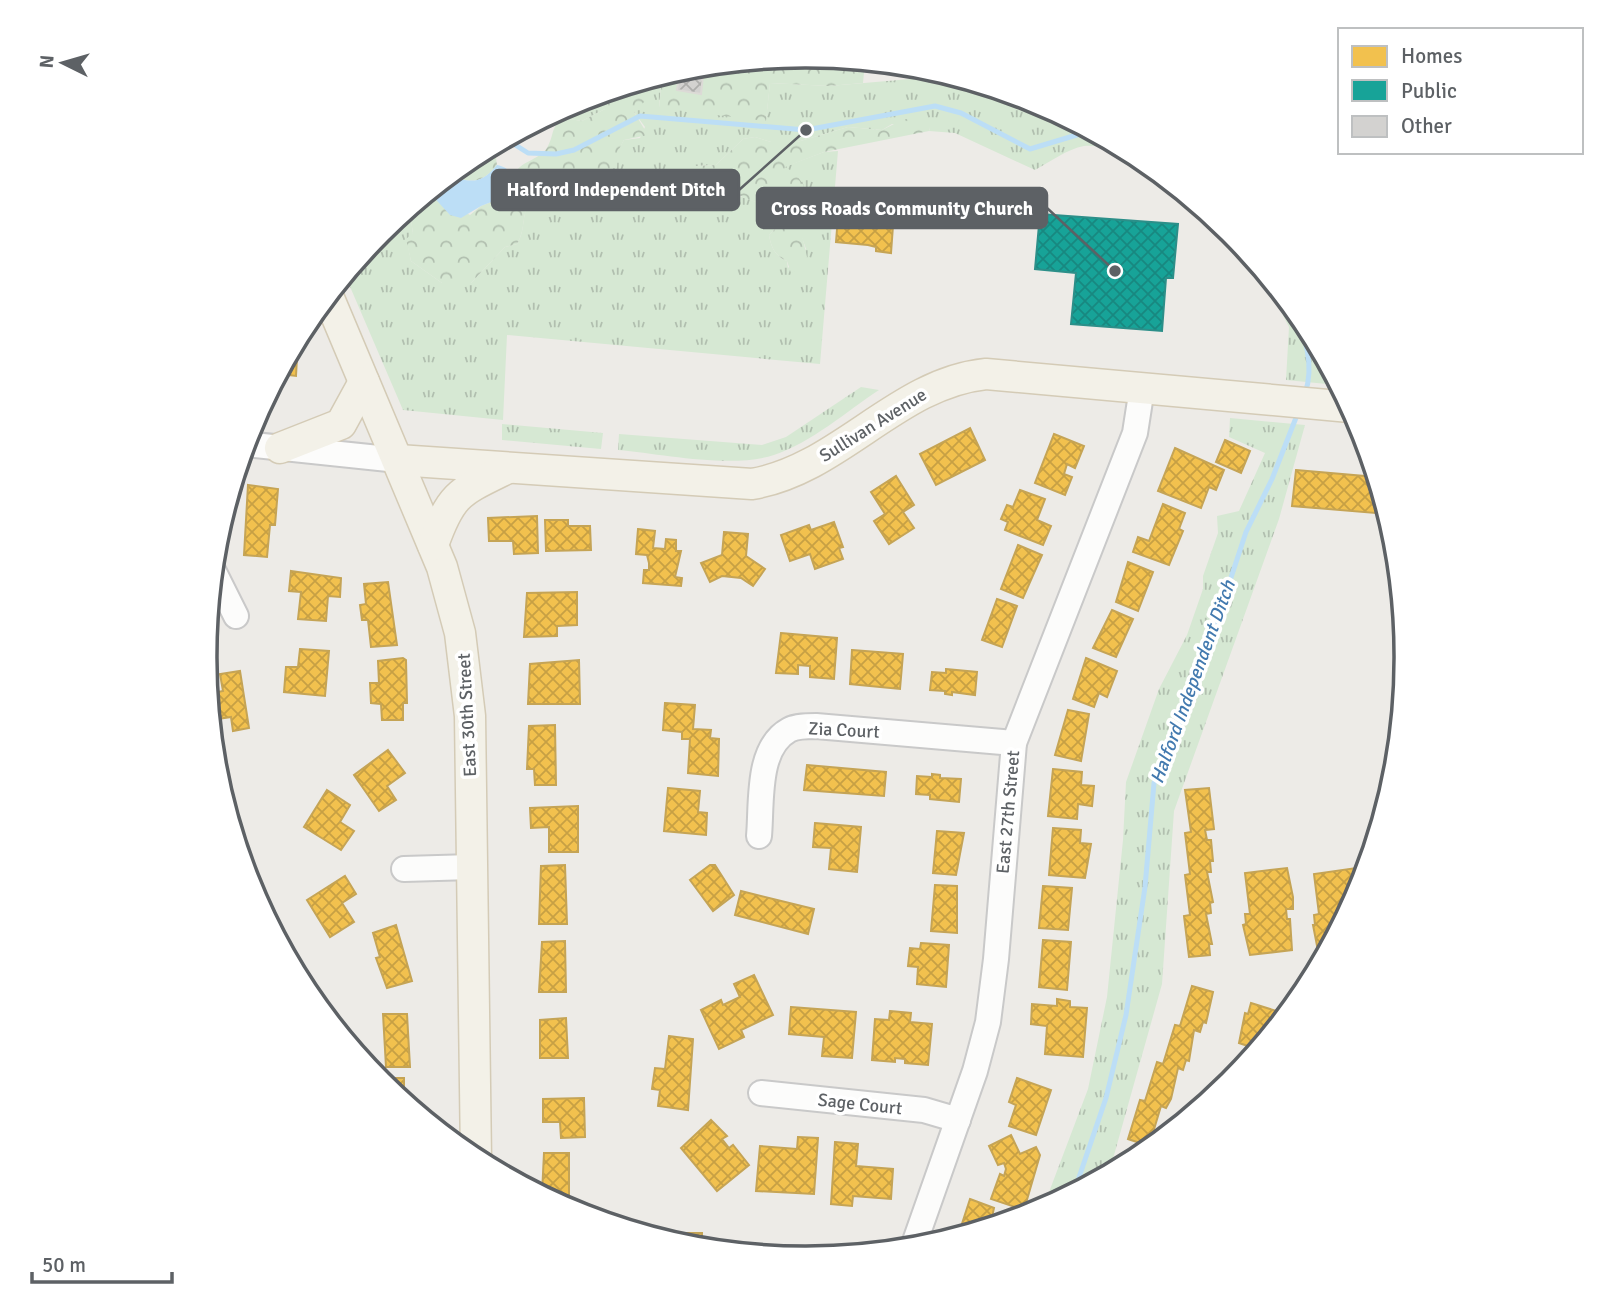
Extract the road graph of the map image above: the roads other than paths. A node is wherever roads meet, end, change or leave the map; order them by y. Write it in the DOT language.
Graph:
graph roads {
  1 [pos="332,307"];
  2 [pos="363,383"];
  3 [pos="1142,388"];
  4 [pos="1338,406"];
  5 [pos="257,445"];
  6 [pos="280,448"];
  7 [pos="398,460"];
  8 [pos="508,468"];
  9 [pos="433,545"];
  10 [pos="221,587"];
  11 [pos="236,617"];
  12 [pos="1014,743"];
  13 [pos="759,836"];
  14 [pos="472,867"];
  15 [pos="404,869"];
  16 [pos="761,1093"];
  17 [pos="958,1120"];
  18 [pos="476,1145"];
  19 [pos="917,1234"];
  1 -- 2 [label="main road, East 30th Street"];
  2 -- 6 [label="main road"];
  2 -- 7 [label="main road, East 30th Street"];
  3 -- 4 [label="main road, Sullivan Avenue"];
  3 -- 8 [label="main road, Sullivan Avenue"];
  3 -- 12 [label="street, East 27th Street"];
  5 -- 6 [label="street"];
  6 -- 7 [label="street"];
  7 -- 8 [label="main road, Sullivan Avenue"];
  7 -- 9 [label="main road, East 30th Street"];
  8 -- 9 [label="main road"];
  9 -- 14 [label="main road, East 30th Street"];
  10 -- 11 [label="street"];
  12 -- 13 [label="street, Zia Court"];
  12 -- 17 [label="street, East 27th Street"];
  14 -- 15 [label="street"];
  14 -- 18 [label="main road, East 30th Street"];
  16 -- 17 [label="street, Sage Court"];
  17 -- 19 [label="street, East 27th Street"];
}
